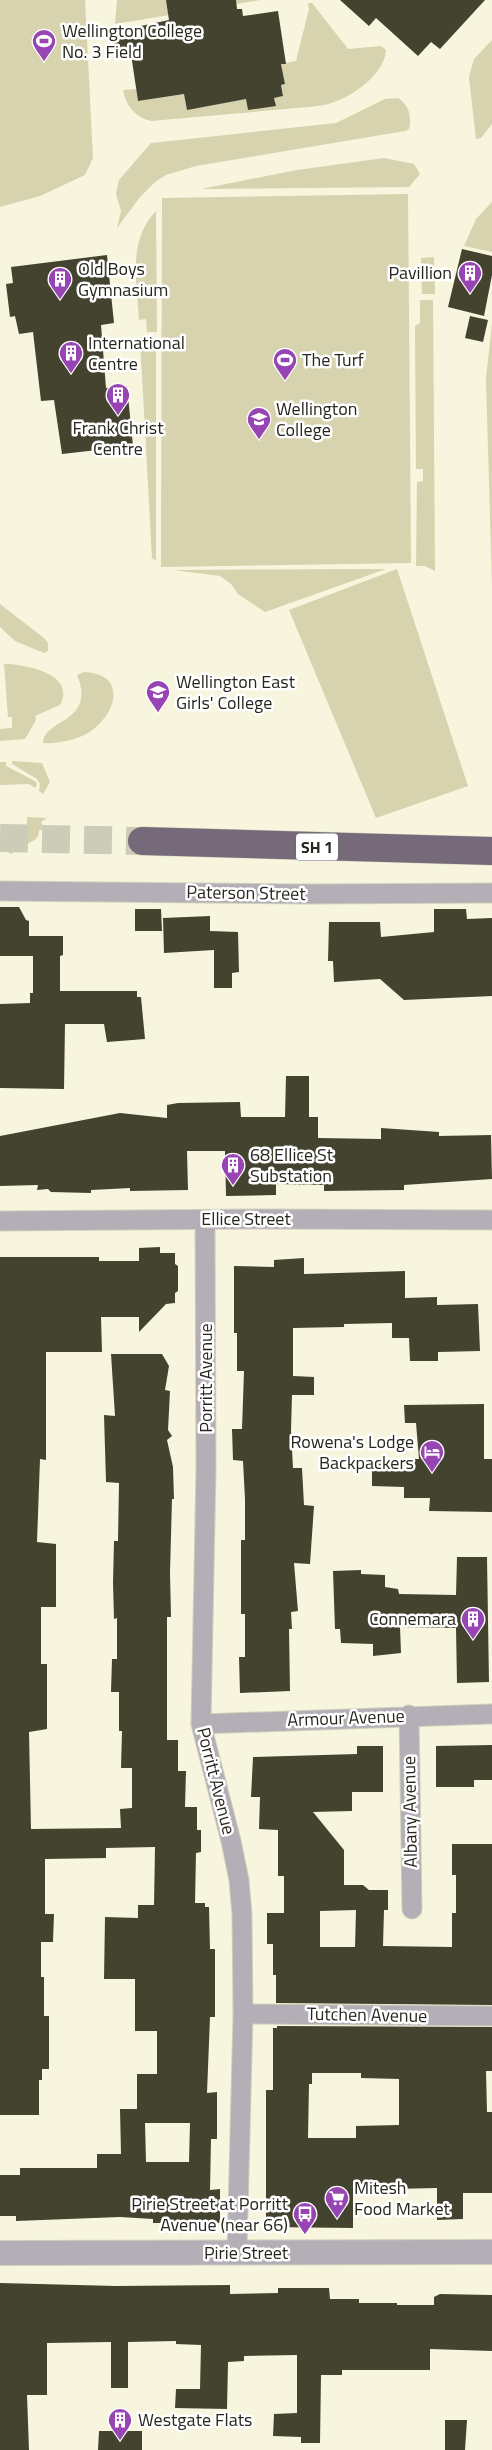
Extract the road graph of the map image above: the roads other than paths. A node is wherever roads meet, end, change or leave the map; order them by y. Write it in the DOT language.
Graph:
graph roads {
  1 [pos="142,841"];
  2 [pos="492,851"];
  3 [pos="0,891"];
  4 [pos="492,893"];
  5 [pos="205,1220"];
  6 [pos="492,1220"];
  7 [pos="0,1221"];
  8 [pos="492,1714"];
  9 [pos="408,1715"];
  10 [pos="201,1724"];
  11 [pos="412,1909"];
  12 [pos="243,2014"];
  13 [pos="492,2016"];
  14 [pos="237,2252"];
  15 [pos="492,2252"];
  16 [pos="0,2253"];
  1 -- 2 [label="highway, SH 1"];
  3 -- 4 [label="street, Paterson Street"];
  5 -- 6 [label="street, Ellice Street"];
  5 -- 7 [label="street, Ellice Street"];
  5 -- 10 [label="street, Porritt Avenue"];
  8 -- 9 [label="street, Armour Avenue"];
  9 -- 10 [label="street, Armour Avenue"];
  9 -- 11 [label="street, Albany Avenue"];
  10 -- 12 [label="street, Porritt Avenue"];
  12 -- 13 [label="street, Tutchen Avenue"];
  12 -- 14 [label="street, Porritt Avenue"];
  14 -- 15 [label="street, Pirie Street"];
  14 -- 16 [label="street, Pirie Street"];
}
